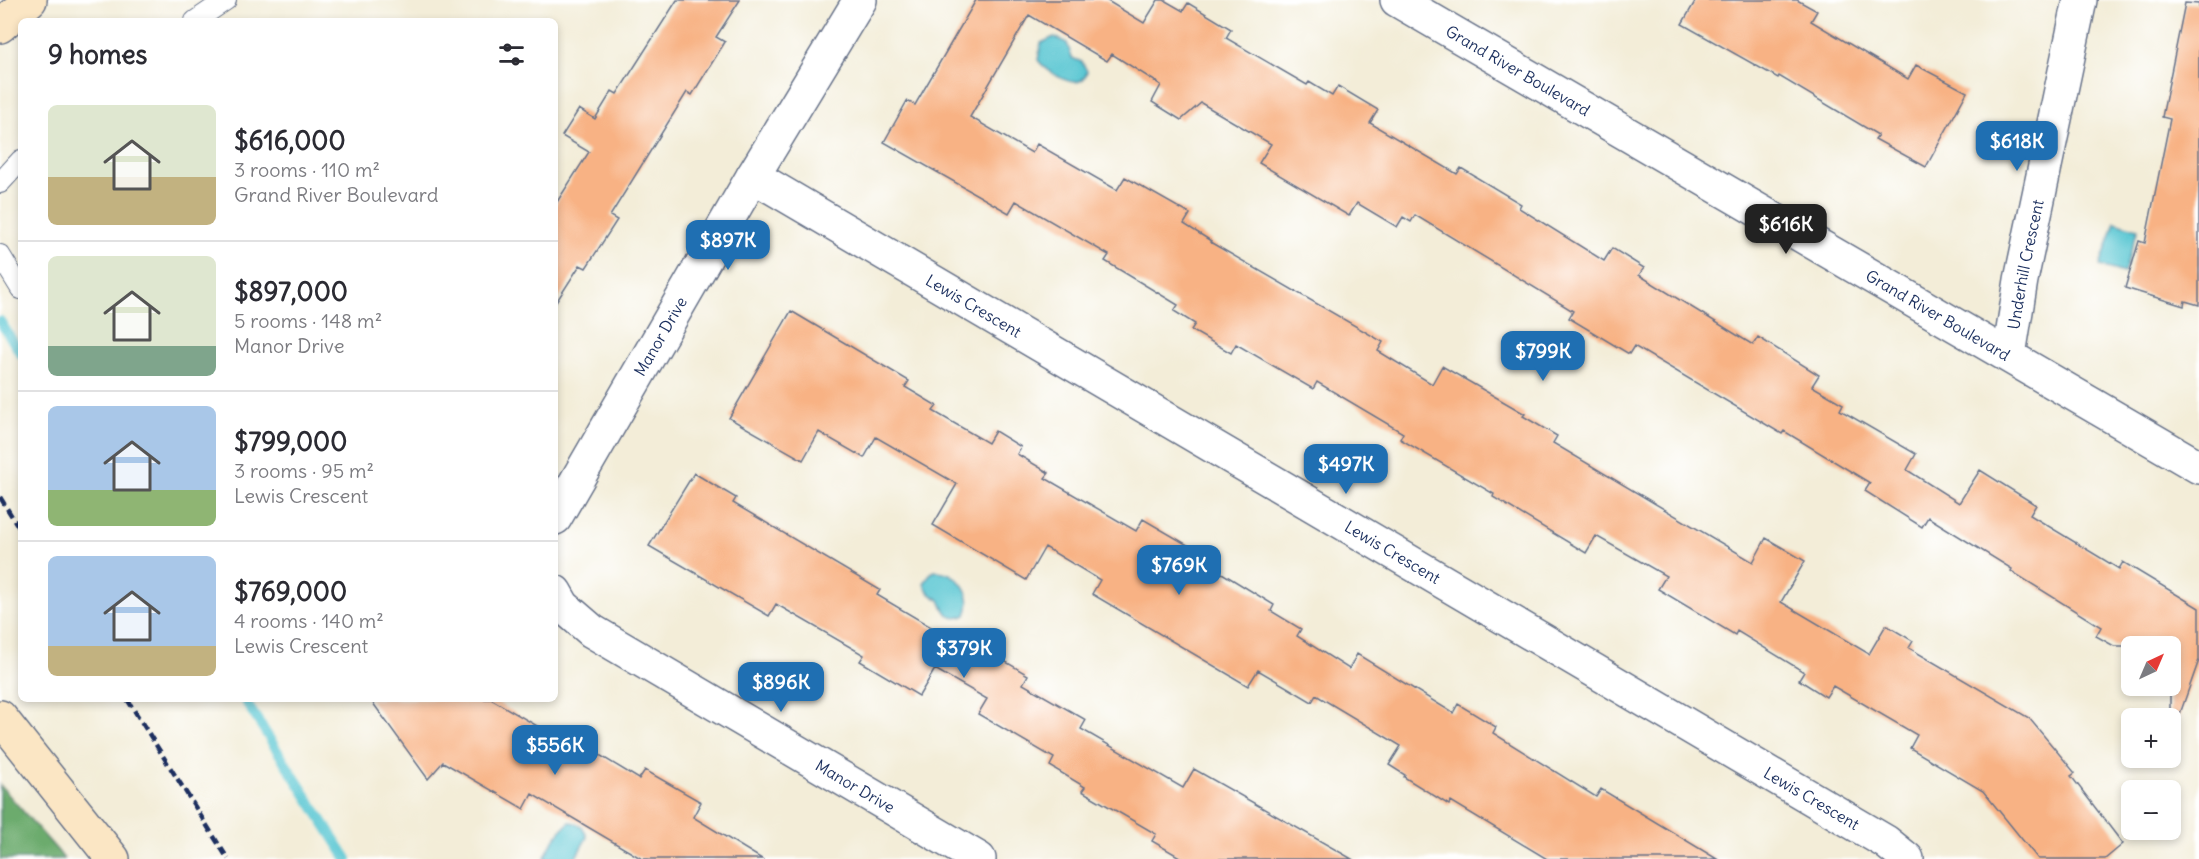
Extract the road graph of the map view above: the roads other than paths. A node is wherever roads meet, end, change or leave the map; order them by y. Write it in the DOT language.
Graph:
graph roads {
  1 [pos="30,0"];
  2 [pos="226,0"];
  3 [pos="860,0"];
  4 [pos="1397,0"];
  5 [pos="2079,0"];
  6 [pos="199,18"];
  7 [pos="0,26"];
  8 [pos="18,163"];
  9 [pos="753,176"];
  10 [pos="0,183"];
  11 [pos="0,255"];
  12 [pos="18,284"];
  13 [pos="2009,355"];
  14 [pos="2199,467"];
  15 [pos="558,513"];
  16 [pos="558,597"];
  17 [pos="0,717"];
  18 [pos="113,859"];
  19 [pos="979,859"];
  20 [pos="1907,859"];
  1 -- 7 [label="main road"];
  2 -- 6 [label="lane"];
  3 -- 9 [label="street, Manor Drive"];
  4 -- 13 [label="street, Grand River Boulevard"];
  5 -- 13 [label="street, Underhill Crescent"];
  8 -- 10 [label="lane"];
  9 -- 15 [label="street, Manor Drive"];
  9 -- 20 [label="street, Lewis Crescent"];
  11 -- 12 [label="lane"];
  13 -- 14 [label="street, Grand River Boulevard"];
  16 -- 19 [label="street, Manor Drive"];
  17 -- 18 [label="main road"];
}
